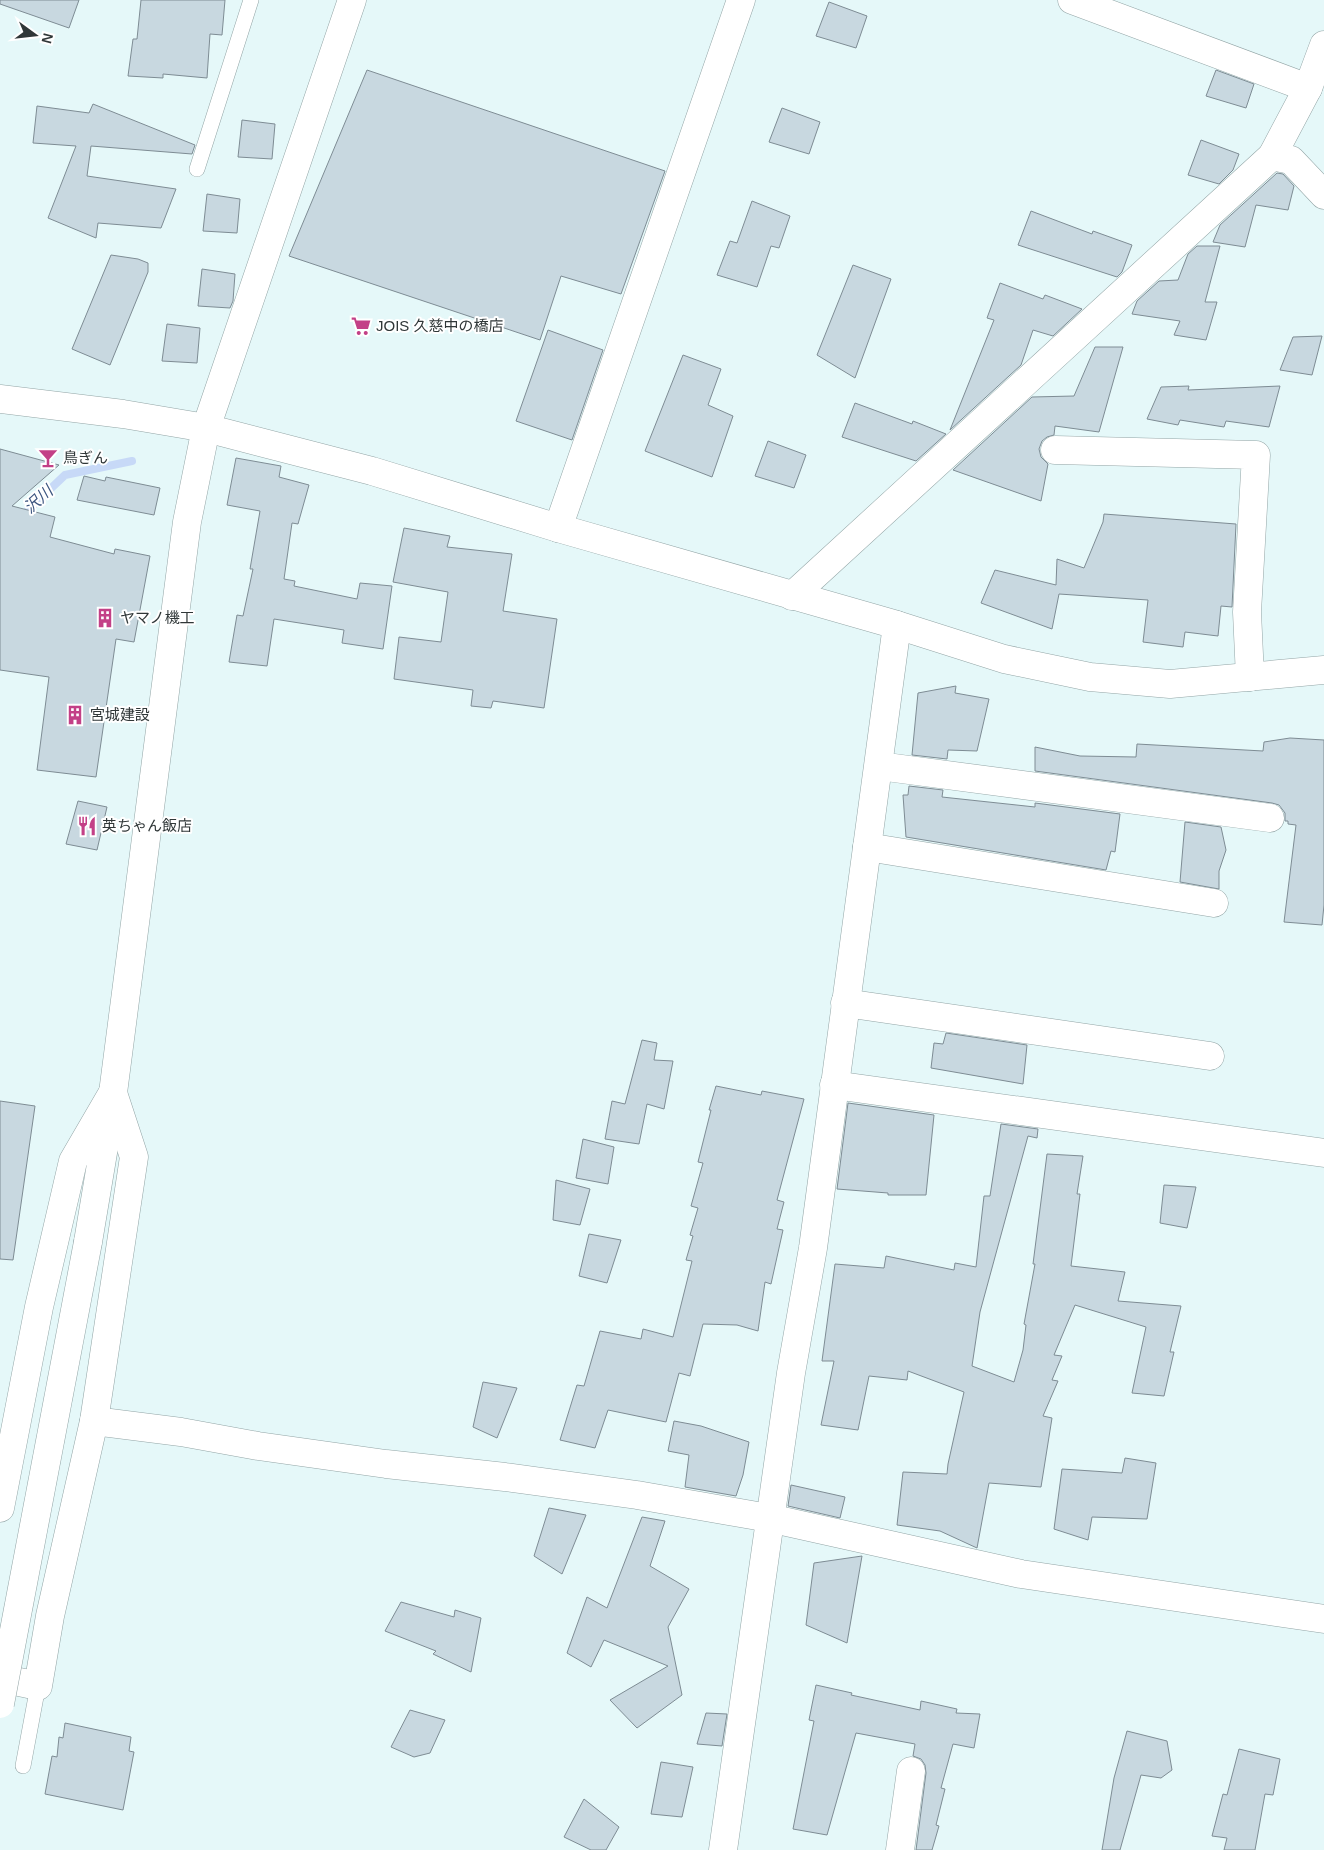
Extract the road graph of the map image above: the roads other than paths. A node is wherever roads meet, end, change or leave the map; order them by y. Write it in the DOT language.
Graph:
graph roads {
  1 [pos="251,0"];
  2 [pos="352,0"];
  3 [pos="741,0"];
  4 [pos="1072,0"];
  5 [pos="1324,45"];
  6 [pos="1308,88"];
  7 [pos="1272,156"];
  8 [pos="197,169"];
  9 [pos="1324,195"];
  10 [pos="0,399"];
  11 [pos="206,428"];
  12 [pos="1055,450"];
  13 [pos="558,528"];
  14 [pos="792,596"];
  15 [pos="897,626"];
  16 [pos="1324,670"];
  17 [pos="1250,677"];
  18 [pos="879,766"];
  19 [pos="1270,818"];
  20 [pos="867,847"];
  21 [pos="1214,903"];
  22 [pos="846,1003"];
  23 [pos="1210,1056"];
  24 [pos="834,1085"];
  25 [pos="113,1093"];
  26 [pos="1324,1153"];
  27 [pos="94,1421"];
  28 [pos="3,1474"];
  29 [pos="0,1508"];
  30 [pos="769,1518"];
  31 [pos="1324,1619"];
  32 [pos="0,1678"];
  33 [pos="38,1686"];
  34 [pos="0,1704"];
  35 [pos="23,1766"];
  36 [pos="911,1772"];
  37 [pos="723,1850"];
  38 [pos="900,1850"];
  1 -- 8 [label="lane"];
  2 -- 11 [label="street"];
  3 -- 13 [label="street"];
  4 -- 6 [label="street"];
  5 -- 6 [label="street"];
  6 -- 7 [label="street"];
  7 -- 9 [label="street"];
  7 -- 14 [label="street"];
  10 -- 11 [label="street"];
  11 -- 13 [label="street"];
  11 -- 25 [label="street"];
  12 -- 17 [label="street"];
  13 -- 14 [label="street"];
  14 -- 15 [label="street"];
  15 -- 17 [label="street"];
  15 -- 18 [label="street"];
  16 -- 17 [label="street"];
  18 -- 19 [label="street"];
  18 -- 20 [label="street"];
  20 -- 21 [label="street"];
  20 -- 22 [label="street"];
  22 -- 23 [label="street"];
  22 -- 24 [label="street"];
  24 -- 26 [label="street"];
  24 -- 30 [label="street"];
  25 -- 27 [label="street"];
  25 -- 28 [label="street"];
  25 -- 34 [label="street, bridge"];
  27 -- 30 [label="street"];
  27 -- 33 [label="street"];
  28 -- 29 [label="street"];
  30 -- 31 [label="street"];
  30 -- 37 [label="street"];
  32 -- 33 [label="street"];
  33 -- 35 [label="lane"];
  36 -- 38 [label="street"];
}
